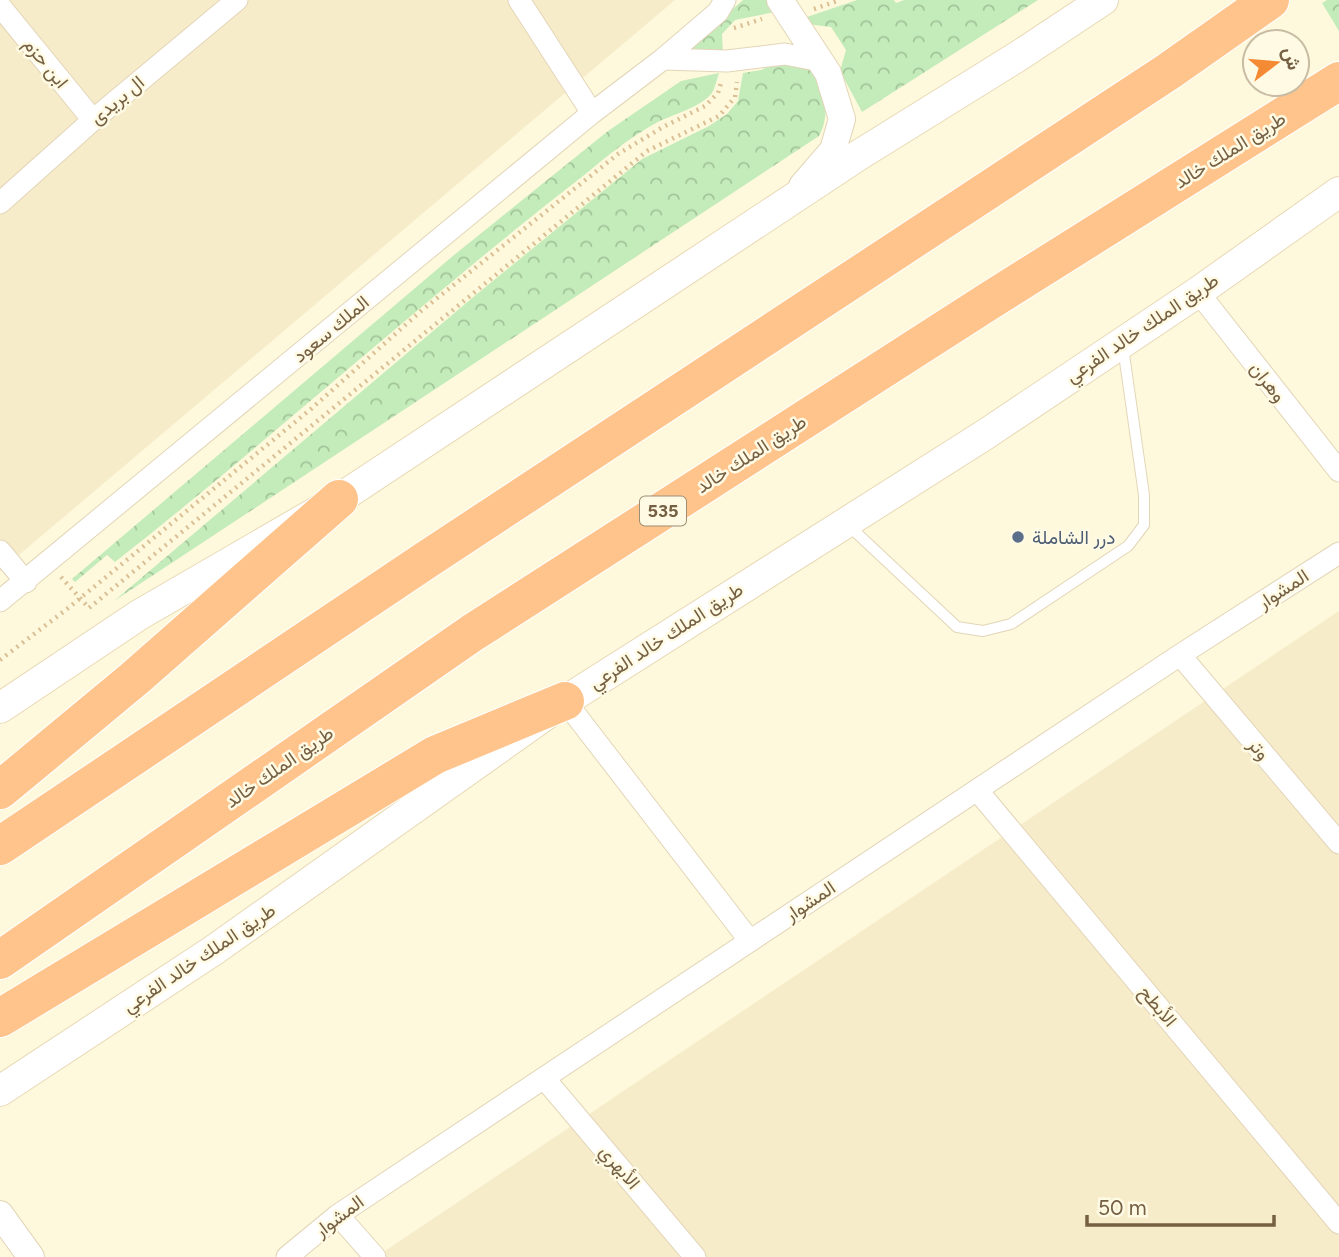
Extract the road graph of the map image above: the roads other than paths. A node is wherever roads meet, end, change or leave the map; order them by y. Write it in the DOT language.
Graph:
graph roads {
  1 [pos="237,0"];
  2 [pos="519,0"];
  3 [pos="725,0"];
  4 [pos="1103,0"];
  5 [pos="1270,0"];
  6 [pos="0,6"];
  7 [pos="786,9"];
  8 [pos="663,59"];
  9 [pos="821,61"];
  10 [pos="1339,81"];
  11 [pos="592,113"];
  12 [pos="93,120"];
  13 [pos="1339,192"];
  14 [pos="788,202"];
  15 [pos="0,203"];
  16 [pos="1198,292"];
  17 [pos="1122,341"];
  18 [pos="1339,471"];
  19 [pos="339,499"];
  20 [pos="846,523"];
  21 [pos="0,551"];
  22 [pos="1339,553"];
  23 [pos="26,582"];
  24 [pos="0,601"];
  25 [pos="1180,655"];
  26 [pos="565,701"];
  27 [pos="0,708"];
  28 [pos="0,790"];
  29 [pos="978,790"];
  30 [pos="1339,844"];
  31 [pos="0,846"];
  32 [pos="750,941"];
  33 [pos="0,960"];
  34 [pos="0,1018"];
  35 [pos="544,1078"];
  36 [pos="0,1091"];
  37 [pos="0,1214"];
  38 [pos="338,1215"];
  39 [pos="1339,1223"];
  40 [pos="31,1257"];
  41 [pos="287,1257"];
  42 [pos="374,1257"];
  43 [pos="695,1257"];
  1 -- 12 [label="street, ال بريدى"];
  2 -- 11 [label="street"];
  3 -- 8 [label="street, الملك سعود"];
  4 -- 14 [label="main road"];
  5 -- 31 [label="highway"];
  6 -- 12 [label="street, ابن حزم"];
  7 -- 9 [label="street"];
  8 -- 9 [label="street"];
  8 -- 11 [label="street, الملك سعود"];
  9 -- 14 [label="street"];
  10 -- 33 [label="highway, طريق الملك خالد / 535"];
  11 -- 23 [label="street, الملك سعود"];
  12 -- 15 [label="street, ال بريدى"];
  13 -- 16 [label="main road, طريق الملك خالد الفرعي"];
  14 -- 19 [label="main road"];
  16 -- 17 [label="main road, طريق الملك خالد الفرعي"];
  16 -- 18 [label="street, وهران"];
  17 -- 20 [label="main road, طريق الملك خالد الفرعي"];
  17 -- 20 [label="lane"];
  19 -- 27 [label="main road"];
  19 -- 28 [label="highway"];
  20 -- 26 [label="main road, طريق الملك خالد الفرعي"];
  21 -- 23 [label="street"];
  22 -- 25 [label="street, المشوار"];
  23 -- 24 [label="street, الملك سعود"];
  25 -- 29 [label="street, المشوار"];
  25 -- 30 [label="street, وتر"];
  26 -- 32 [label="street"];
  26 -- 34 [label="highway"];
  26 -- 36 [label="main road, طريق الملك خالد الفرعي"];
  29 -- 32 [label="street, المشوار"];
  29 -- 39 [label="street, الأبطح"];
  32 -- 35 [label="street, المشوار"];
  35 -- 38 [label="street, المشوار"];
  35 -- 43 [label="street, الأبهري"];
  37 -- 40 [label="street"];
  38 -- 41 [label="street, المشوار"];
  38 -- 42 [label="street"];
}
